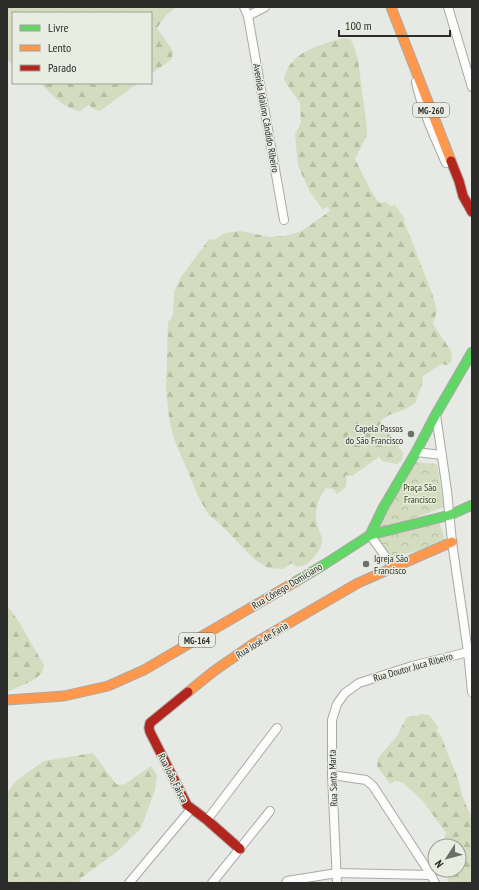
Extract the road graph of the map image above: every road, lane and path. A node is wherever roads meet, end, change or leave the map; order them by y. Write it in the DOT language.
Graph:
graph roads {
  1 [pos="244,7"];
  2 [pos="265,7"];
  3 [pos="391,7"];
  4 [pos="448,7"];
  5 [pos="248,16"];
  6 [pos="472,87"];
  7 [pos="472,212"];
  8 [pos="284,220"];
  9 [pos="470,355"];
  10 [pos="436,414"];
  11 [pos="416,452"];
  12 [pos="442,455"];
  13 [pos="472,505"];
  14 [pos="450,515"];
  15 [pos="370,535"];
  16 [pos="452,542"];
  17 [pos="393,567"];
  18 [pos="468,652"];
  19 [pos="472,681"];
  20 [pos="359,683"];
  21 [pos="472,692"];
  22 [pos="7,700"];
  23 [pos="277,728"];
  24 [pos="150,732"];
  25 [pos="332,775"];
  26 [pos="191,809"];
  27 [pos="270,811"];
  28 [pos="206,820"];
  29 [pos="240,849"];
  30 [pos="427,869"];
  31 [pos="337,873"];
  32 [pos="427,875"];
  33 [pos="287,882"];
  34 [pos="129,883"];
  35 [pos="212,883"];
  36 [pos="337,883"];
  1 -- 5 [label="street, Avenida Idalino Cândido Ribeiro"];
  2 -- 5 [label="street"];
  3 -- 7 [label="main road, MG-260"];
  4 -- 6 [label="street"];
  5 -- 8 [label="street, Avenida Idalino Cândido Ribeiro"];
  9 -- 10 [label="main road"];
  10 -- 11 [label="main road"];
  10 -- 12 [label="street"];
  11 -- 12 [label="street"];
  11 -- 15 [label="main road"];
  12 -- 14 [label="street"];
  13 -- 14 [label="main road, MG-164"];
  14 -- 15 [label="main road, MG-164"];
  14 -- 16 [label="street"];
  15 -- 17 [label="street"];
  15 -- 22 [label="main road, Rua Cônego Domiciano / MG-164"];
  16 -- 17 [label="main road"];
  16 -- 18 [label="street"];
  17 -- 24 [label="main road, Rua José de Faria"];
  18 -- 19 [label="street"];
  18 -- 20 [label="street, Rua Doutor Juca Ribeiro"];
  19 -- 21 [label="street"];
  20 -- 25 [label="street, Rua Santa Marta"];
  23 -- 28 [label="street"];
  24 -- 26 [label="main road, Rua João Faísca"];
  25 -- 30 [label="street"];
  25 -- 31 [label="street, Rua Santa Marta"];
  26 -- 28 [label="main road, Rua João Faísca"];
  26 -- 34 [label="street"];
  27 -- 29 [label="street"];
  28 -- 29 [label="main road, Rua João Faísca"];
  29 -- 35 [label="street"];
  31 -- 32 [label="street"];
  31 -- 33 [label="street"];
  31 -- 36 [label="street, Rua Santa Marta"];
}
